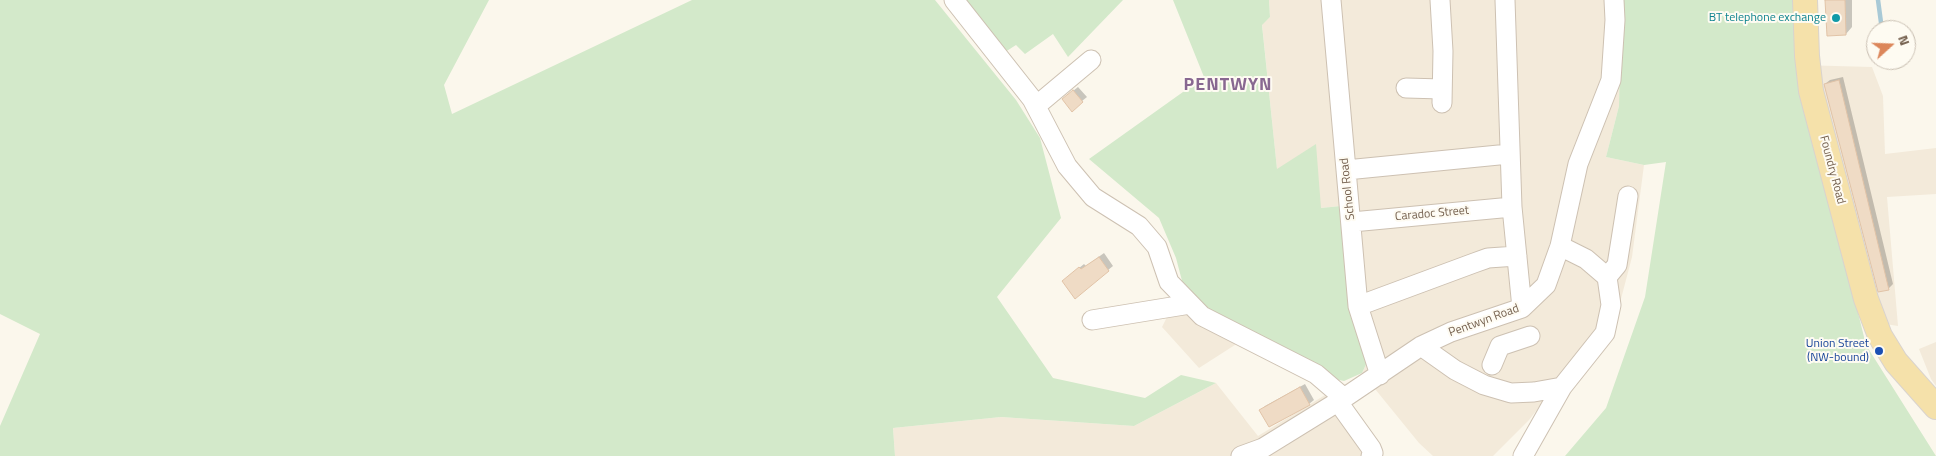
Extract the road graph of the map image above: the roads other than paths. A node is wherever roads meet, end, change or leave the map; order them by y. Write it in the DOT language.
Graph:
graph roads {
  1 [pos="954,0"];
  2 [pos="960,0"];
  3 [pos="1331,0"];
  4 [pos="1440,0"];
  5 [pos="1505,0"];
  6 [pos="1614,0"];
  7 [pos="1804,0"];
  8 [pos="989,46"];
  9 [pos="1091,60"];
  10 [pos="1406,88"];
  11 [pos="1036,106"];
  12 [pos="1509,154"];
  13 [pos="1346,170"];
  14 [pos="1628,196"];
  15 [pos="1512,207"];
  16 [pos="1352,222"];
  17 [pos="1560,246"];
  18 [pos="1517,256"];
  19 [pos="1607,278"];
  20 [pos="1190,304"];
  21 [pos="1358,306"];
  22 [pos="1522,308"];
  23 [pos="1491,319"];
  24 [pos="1092,320"];
  25 [pos="1530,336"];
  26 [pos="1421,346"];
  27 [pos="1500,346"];
  28 [pos="1492,365"];
  29 [pos="1380,375"];
  30 [pos="1562,387"];
  31 [pos="1341,400"];
  32 [pos="1936,407"];
  33 [pos="1240,456"];
  34 [pos="1371,456"];
  35 [pos="1522,456"];
  1 -- 8 [label="street"];
  2 -- 8 [label="street"];
  3 -- 13 [label="street, School Road"];
  4 -- 10 [label="street"];
  5 -- 12 [label="street"];
  6 -- 17 [label="street, Pentwyn Road"];
  7 -- 32 [label="main road, Foundry Road"];
  8 -- 11 [label="street"];
  9 -- 11 [label="street"];
  11 -- 20 [label="street"];
  12 -- 13 [label="street"];
  12 -- 15 [label="street"];
  13 -- 16 [label="street, School Road"];
  14 -- 19 [label="street"];
  15 -- 16 [label="street, Caradoc Street"];
  15 -- 18 [label="street"];
  16 -- 21 [label="street, School Road"];
  17 -- 19 [label="street"];
  17 -- 22 [label="street, Pentwyn Road"];
  18 -- 21 [label="street"];
  18 -- 22 [label="street"];
  19 -- 30 [label="street"];
  20 -- 24 [label="street"];
  20 -- 31 [label="street"];
  21 -- 29 [label="street, School Road"];
  22 -- 23 [label="street, Pentwyn Road"];
  23 -- 26 [label="street, Pentwyn Road"];
  23 -- 27 [label="street"];
  25 -- 27 [label="street"];
  26 -- 29 [label="street, Pentwyn Road"];
  26 -- 30 [label="street"];
  27 -- 28 [label="street"];
  29 -- 31 [label="street, Pentwyn Road"];
  30 -- 35 [label="street"];
  31 -- 33 [label="street, Pentwyn Road"];
  31 -- 34 [label="street"];
}
